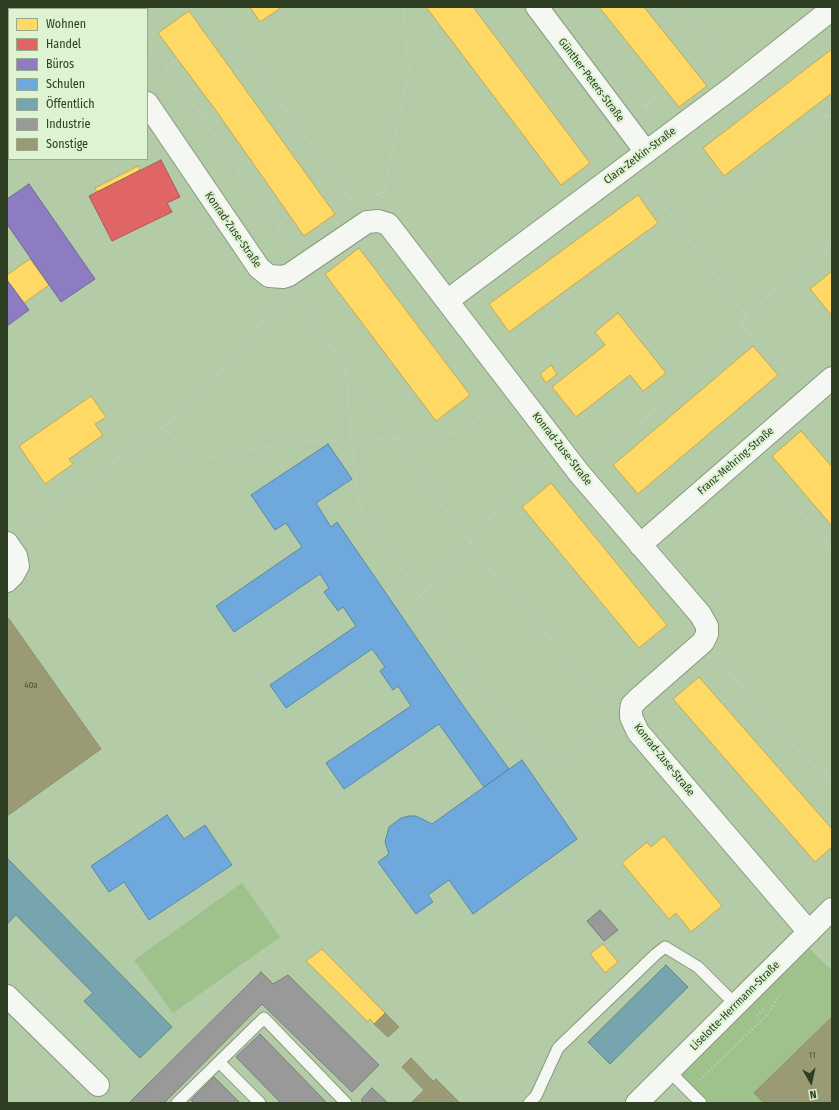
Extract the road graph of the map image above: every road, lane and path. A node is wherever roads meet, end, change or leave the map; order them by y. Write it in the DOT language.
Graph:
graph roads {
  1 [pos="212,7"];
  2 [pos="403,7"];
  3 [pos="537,7"];
  4 [pos="569,7"];
  5 [pos="680,7"];
  6 [pos="832,9"];
  7 [pos="626,41"];
  8 [pos="148,48"];
  9 [pos="607,57"];
  10 [pos="178,59"];
  11 [pos="166,66"];
  12 [pos="737,84"];
  13 [pos="665,90"];
  14 [pos="148,104"];
  15 [pos="646,106"];
  16 [pos="832,110"];
  17 [pos="217,112"];
  18 [pos="832,115"];
  19 [pos="825,116"];
  20 [pos="204,120"];
  21 [pos="669,135"];
  22 [pos="639,158"];
  23 [pos="251,161"];
  24 [pos="239,170"];
  25 [pos="384,190"];
  26 [pos="703,208"];
  27 [pos="289,215"];
  28 [pos="368,218"];
  29 [pos="276,225"];
  30 [pos="832,242"];
  31 [pos="292,248"];
  32 [pos="285,280"];
  33 [pos="447,301"];
  34 [pos="746,315"];
  35 [pos="742,326"];
  36 [pos="346,370"];
  37 [pos="828,381"];
  38 [pos="516,391"];
  39 [pos="163,427"];
  40 [pos="394,439"];
  41 [pos="352,440"];
  42 [pos="558,445"];
  43 [pos="747,452"];
  44 [pos="579,473"];
  45 [pos="14,535"];
  46 [pos="470,542"];
  47 [pos="640,545"];
  48 [pos="832,550"];
  49 [pos="7,581"];
  50 [pos="420,597"];
  51 [pos="703,642"];
  52 [pos="625,714"];
  53 [pos="832,783"];
  54 [pos="832,909"];
  55 [pos="809,932"];
  56 [pos="783,987"];
  57 [pos="7,996"];
  58 [pos="736,1005"];
  59 [pos="219,1062"];
  60 [pos="670,1071"];
  61 [pos="98,1085"];
  62 [pos="689,1090"];
  63 [pos="177,1103"];
  64 [pos="260,1103"];
  65 [pos="346,1103"];
  66 [pos="529,1103"];
  67 [pos="637,1103"];
  68 [pos="701,1103"];
  1 -- 28 [label="path"];
  2 -- 25 [label="path"];
  3 -- 22 [label="street, Günther-Peters-Straße"];
  4 -- 9 [label="path"];
  5 -- 12 [label="path"];
  6 -- 12 [label="street, Clara-Zetkin-Straße"];
  7 -- 9 [label="path"];
  8 -- 11 [label="path"];
  9 -- 15 [label="path"];
  10 -- 11 [label="path"];
  11 -- 20 [label="path"];
  12 -- 21 [label="street, Clara-Zetkin-Straße"];
  13 -- 15 [label="path"];
  14 -- 32 [label="street, Konrad-Zuse-Straße"];
  15 -- 21 [label="path"];
  16 -- 19 [label="path"];
  17 -- 20 [label="path"];
  18 -- 19 [label="path"];
  19 -- 26 [label="path"];
  20 -- 24 [label="path"];
  21 -- 22 [label="street, Clara-Zetkin-Straße"];
  22 -- 33 [label="street, Clara-Zetkin-Straße"];
  22 -- 34 [label="path"];
  23 -- 24 [label="path"];
  24 -- 29 [label="path"];
  25 -- 28 [label="path"];
  25 -- 28 [label="path"];
  27 -- 29 [label="path"];
  28 -- 32 [label="street"];
  28 -- 33 [label="street, Konrad-Zuse-Straße"];
  29 -- 31 [label="path"];
  30 -- 34 [label="path"];
  32 -- 36 [label="path"];
  32 -- 39 [label="path"];
  33 -- 38 [label="street, Konrad-Zuse-Straße"];
  34 -- 35 [label="path"];
  35 -- 37 [label="path"];
  35 -- 44 [label="path"];
  36 -- 40 [label="path"];
  36 -- 41 [label="path"];
  37 -- 43 [label="street, Franz-Mehring-Straße"];
  38 -- 40 [label="path"];
  38 -- 42 [label="street, Konrad-Zuse-Straße"];
  39 -- 41 [label="path"];
  39 -- 45 [label="path"];
  40 -- 41 [label="path"];
  40 -- 46 [label="path"];
  41 -- 50 [label="path"];
  42 -- 44 [label="street, Konrad-Zuse-Straße"];
  42 -- 46 [label="path"];
  43 -- 47 [label="street, Franz-Mehring-Straße"];
  43 -- 48 [label="path"];
  44 -- 47 [label="street, Konrad-Zuse-Straße"];
  45 -- 49 [label="street"];
  46 -- 50 [label="path"];
  46 -- 52 [label="path"];
  47 -- 51 [label="street, Konrad-Zuse-Straße"];
  50 -- 52 [label="path"];
  51 -- 52 [label="street, Konrad-Zuse-Straße"];
  51 -- 53 [label="path"];
  52 -- 55 [label="street, Konrad-Zuse-Straße"];
  54 -- 55 [label="street, Liselotte-Herrmann-Straße"];
  55 -- 58 [label="street, Liselotte-Herrmann-Straße"];
  56 -- 62 [label="path"];
  57 -- 61 [label="street"];
  58 -- 60 [label="street, Liselotte-Herrmann-Straße"];
  58 -- 66 [label="lane"];
  59 -- 63 [label="lane"];
  59 -- 64 [label="lane"];
  59 -- 65 [label="lane"];
  60 -- 62 [label="lane"];
  60 -- 67 [label="street, Liselotte-Herrmann-Straße"];
  62 -- 68 [label="lane"];
}
